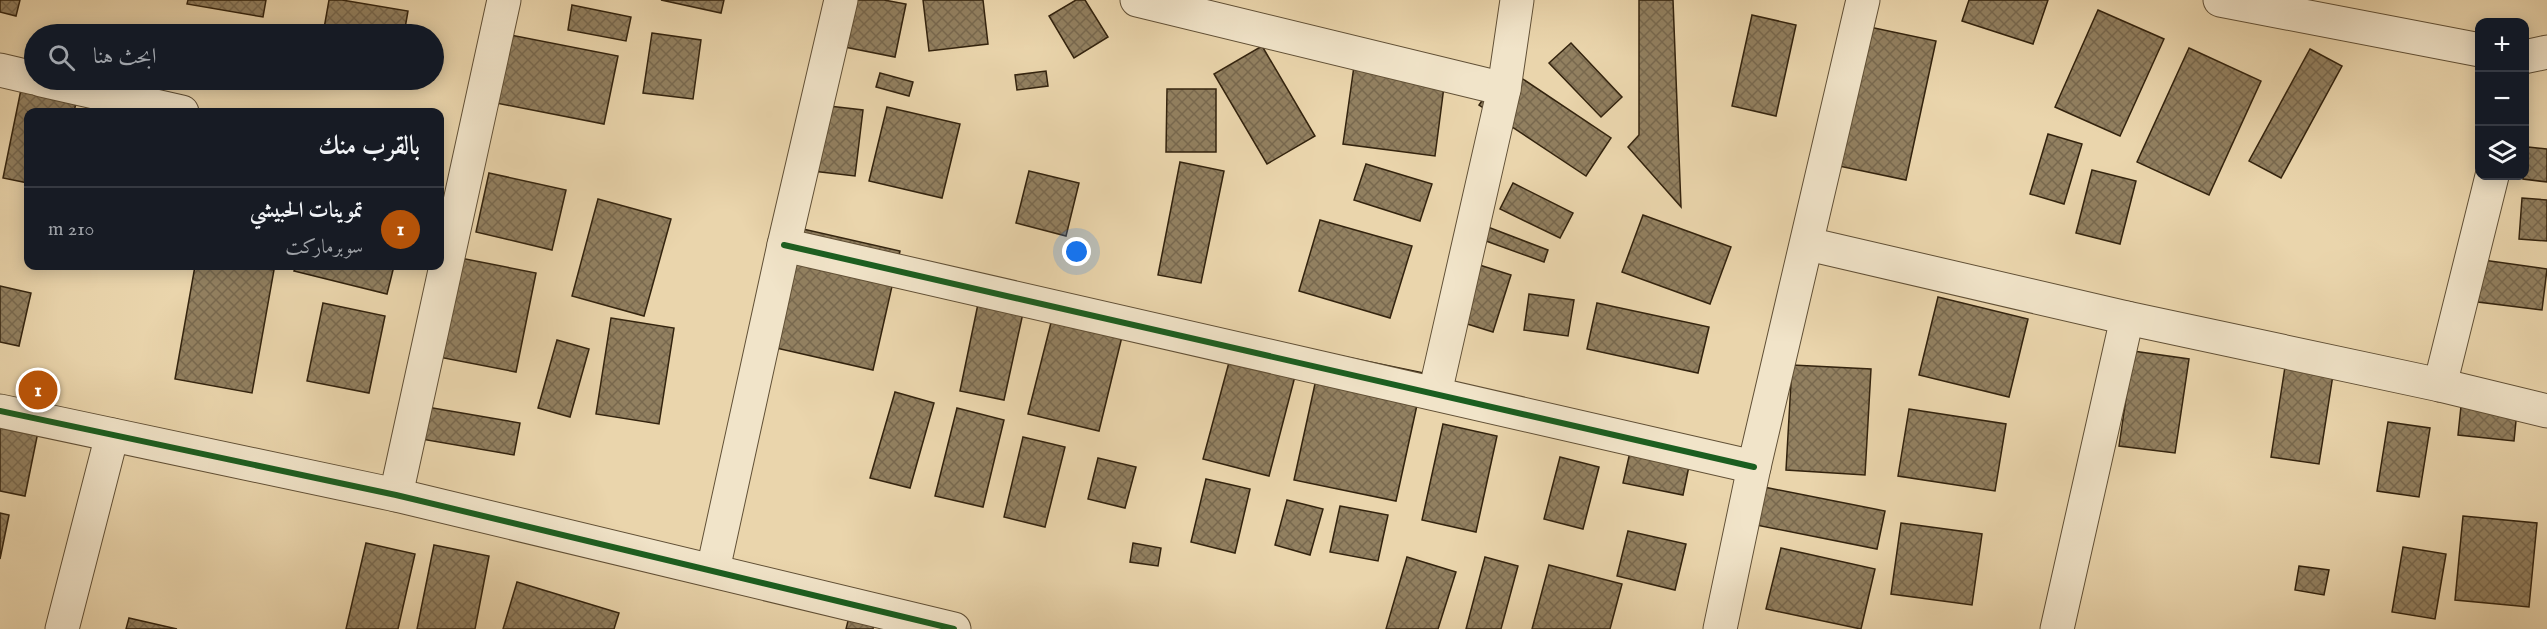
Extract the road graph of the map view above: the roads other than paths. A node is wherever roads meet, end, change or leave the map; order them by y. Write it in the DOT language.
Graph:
graph roads {
  1 [pos="504,0"];
  2 [pos="841,0"];
  3 [pos="1137,0"];
  4 [pos="1517,0"];
  5 [pos="1863,0"];
  6 [pos="2220,0"];
  7 [pos="2475,49"];
  8 [pos="2547,52"];
  9 [pos="2529,56"];
  10 [pos="0,70"];
  11 [pos="24,76"];
  12 [pos="1504,89"];
  13 [pos="85,90"];
  14 [pos="164,108"];
  15 [pos="452,176"];
  16 [pos="2491,180"];
  17 [pos="444,222"];
  18 [pos="1808,244"];
  19 [pos="784,245"];
  20 [pos="435,270"];
  21 [pos="2127,318"];
  22 [pos="2440,385"];
  23 [pos="1435,393"];
  24 [pos="0,411"];
  25 [pos="2547,411"];
  26 [pos="112,435"];
  27 [pos="1754,468"];
  28 [pos="396,495"];
  29 [pos="713,570"];
  30 [pos="62,629"];
  31 [pos="954,629"];
  32 [pos="1720,629"];
  33 [pos="2057,629"];
  1 -- 15 [label="street"];
  2 -- 19 [label="street"];
  3 -- 12 [label="street"];
  4 -- 12 [label="street"];
  5 -- 18 [label="street"];
  6 -- 7 [label="street"];
  8 -- 9 [label="street"];
  10 -- 11 [label="street"];
  12 -- 23 [label="street"];
  13 -- 14 [label="street"];
  15 -- 17 [label="street"];
  16 -- 22 [label="street"];
  18 -- 21 [label="street"];
  18 -- 27 [label="street"];
  19 -- 23 [label="street"];
  19 -- 29 [label="street"];
  20 -- 28 [label="street"];
  21 -- 22 [label="street"];
  21 -- 33 [label="street"];
  22 -- 25 [label="street"];
  23 -- 27 [label="street"];
  24 -- 26 [label="street"];
  26 -- 28 [label="street"];
  26 -- 30 [label="street"];
  27 -- 32 [label="street"];
  28 -- 29 [label="street"];
  29 -- 31 [label="street"];
}
